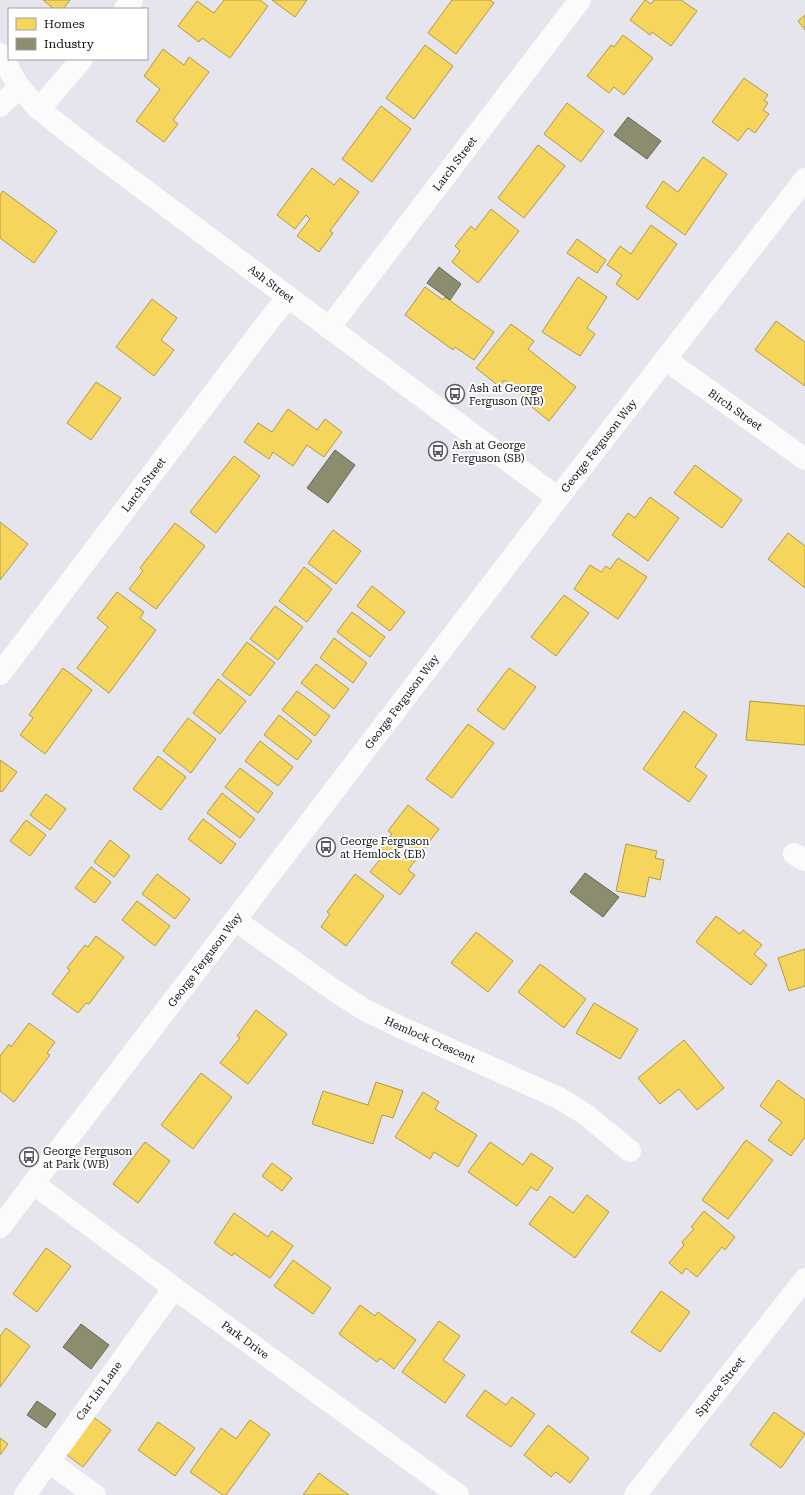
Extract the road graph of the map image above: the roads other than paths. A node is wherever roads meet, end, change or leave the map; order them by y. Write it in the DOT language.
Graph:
graph roads {
  1 [pos="132,0"];
  2 [pos="580,0"];
  3 [pos="126,8"];
  4 [pos="0,54"];
  5 [pos="81,60"];
  6 [pos="19,87"];
  7 [pos="0,106"];
  8 [pos="39,109"];
  9 [pos="805,179"];
  10 [pos="288,298"];
  11 [pos="329,328"];
  12 [pos="666,360"];
  13 [pos="805,459"];
  14 [pos="558,498"];
  15 [pos="0,674"];
  16 [pos="235,920"];
  17 [pos="630,1151"];
  18 [pos="34,1184"];
  19 [pos="0,1227"];
  20 [pos="805,1279"];
  21 [pos="174,1288"];
  22 [pos="49,1462"];
  23 [pos="25,1495"];
  24 [pos="95,1495"];
  25 [pos="458,1495"];
  26 [pos="635,1495"];
  1 -- 3 [label="street"];
  2 -- 11 [label="street, Larch Street"];
  4 -- 6 [label="street, Ash Street"];
  5 -- 8 [label="street"];
  6 -- 7 [label="street"];
  6 -- 8 [label="street, Ash Street"];
  8 -- 10 [label="street, Ash Street"];
  9 -- 12 [label="street, George Ferguson Way"];
  10 -- 11 [label="street, Ash Street"];
  10 -- 15 [label="street, Larch Street"];
  11 -- 14 [label="street, Ash Street"];
  12 -- 13 [label="street, Birch Street"];
  12 -- 14 [label="street, George Ferguson Way"];
  14 -- 16 [label="street, George Ferguson Way"];
  16 -- 17 [label="street, Hemlock Crescent"];
  16 -- 18 [label="street, George Ferguson Way"];
  18 -- 19 [label="street, George Ferguson Way"];
  18 -- 21 [label="street, Park Drive"];
  20 -- 26 [label="street, Spruce Street"];
  21 -- 22 [label="street, Car-Lin Lane"];
  21 -- 25 [label="street, Park Drive"];
  22 -- 23 [label="street, Car-Lin Lane"];
  22 -- 24 [label="street"];
}
